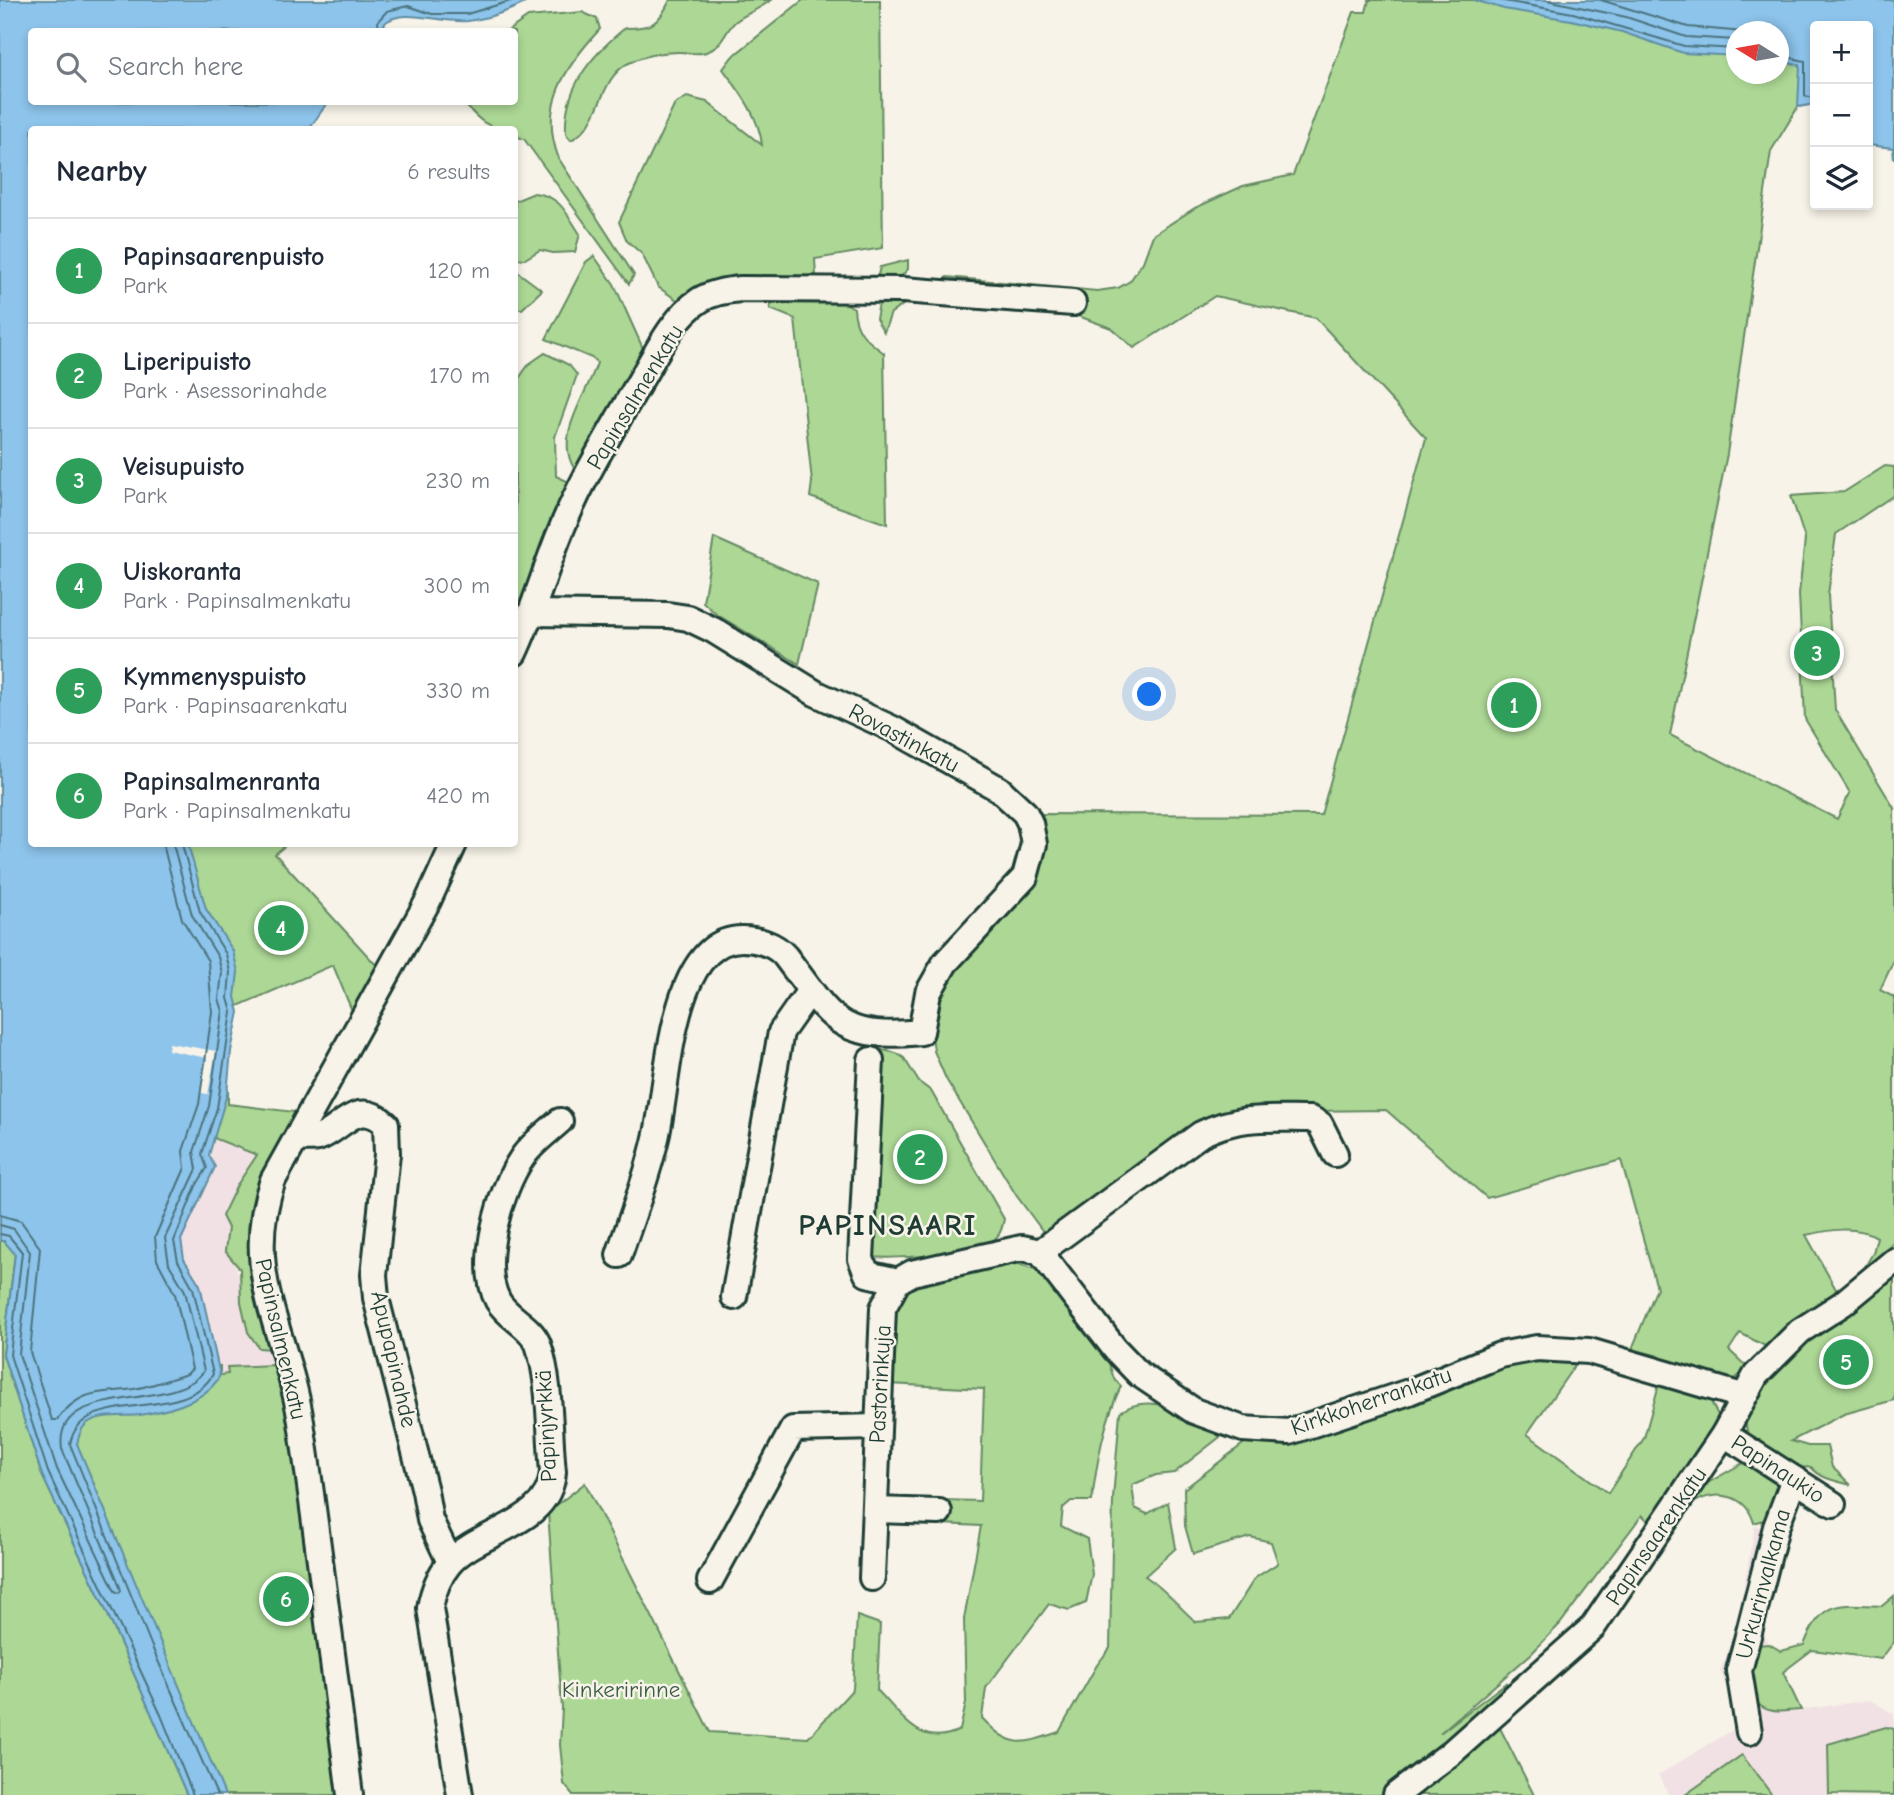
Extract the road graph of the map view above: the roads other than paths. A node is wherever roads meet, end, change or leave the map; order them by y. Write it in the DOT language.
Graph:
graph roads {
  1 [pos="1073,303"];
  2 [pos="533,613"];
  3 [pos="518,645"];
  4 [pos="453,847"];
  5 [pos="809,992"];
  6 [pos="871,1060"];
  7 [pos="560,1121"];
  8 [pos="296,1138"];
  9 [pos="1335,1154"];
  10 [pos="1031,1250"];
  11 [pos="619,1255"];
  12 [pos="1894,1261"];
  13 [pos="898,1282"];
  14 [pos="734,1297"];
  15 [pos="1742,1396"];
  16 [pos="877,1427"];
  17 [pos="1724,1434"];
  18 [pos="1794,1479"];
  19 [pos="1833,1504"];
  20 [pos="875,1510"];
  21 [pos="939,1512"];
  22 [pos="450,1562"];
  23 [pos="872,1578"];
  24 [pos="710,1581"];
  25 [pos="1749,1732"];
  26 [pos="350,1795"];
  27 [pos="460,1795"];
  28 [pos="1396,1795"];
  1 -- 2 [label="street, Papinsalmenkatu"];
  2 -- 3 [label="street, Papinsalmenkatu"];
  2 -- 5 [label="street, Rovastinkatu"];
  4 -- 8 [label="street, Papinsalmenkatu"];
  5 -- 11 [label="street"];
  5 -- 14 [label="street"];
  6 -- 13 [label="street"];
  7 -- 22 [label="street, Papinjyrkkä"];
  8 -- 22 [label="street, Apupapinahde"];
  8 -- 26 [label="street, Papinsalmenkatu"];
  9 -- 10 [label="street"];
  10 -- 13 [label="street"];
  10 -- 15 [label="street, Kirkkoherrankatu"];
  12 -- 15 [label="street, Papinsaarenkatu"];
  13 -- 16 [label="street, Pastorinkuja"];
  15 -- 17 [label="street, Papinsaarenkatu"];
  16 -- 20 [label="street, Pastorinkuja"];
  16 -- 24 [label="street"];
  17 -- 18 [label="street, Papinaukio"];
  17 -- 28 [label="street, Papinsaarenkatu"];
  18 -- 19 [label="street, Papinaukio"];
  18 -- 25 [label="street, Urkurinvalkama"];
  20 -- 21 [label="street"];
  20 -- 23 [label="street, Pastorinkuja"];
  22 -- 27 [label="street"];
}
